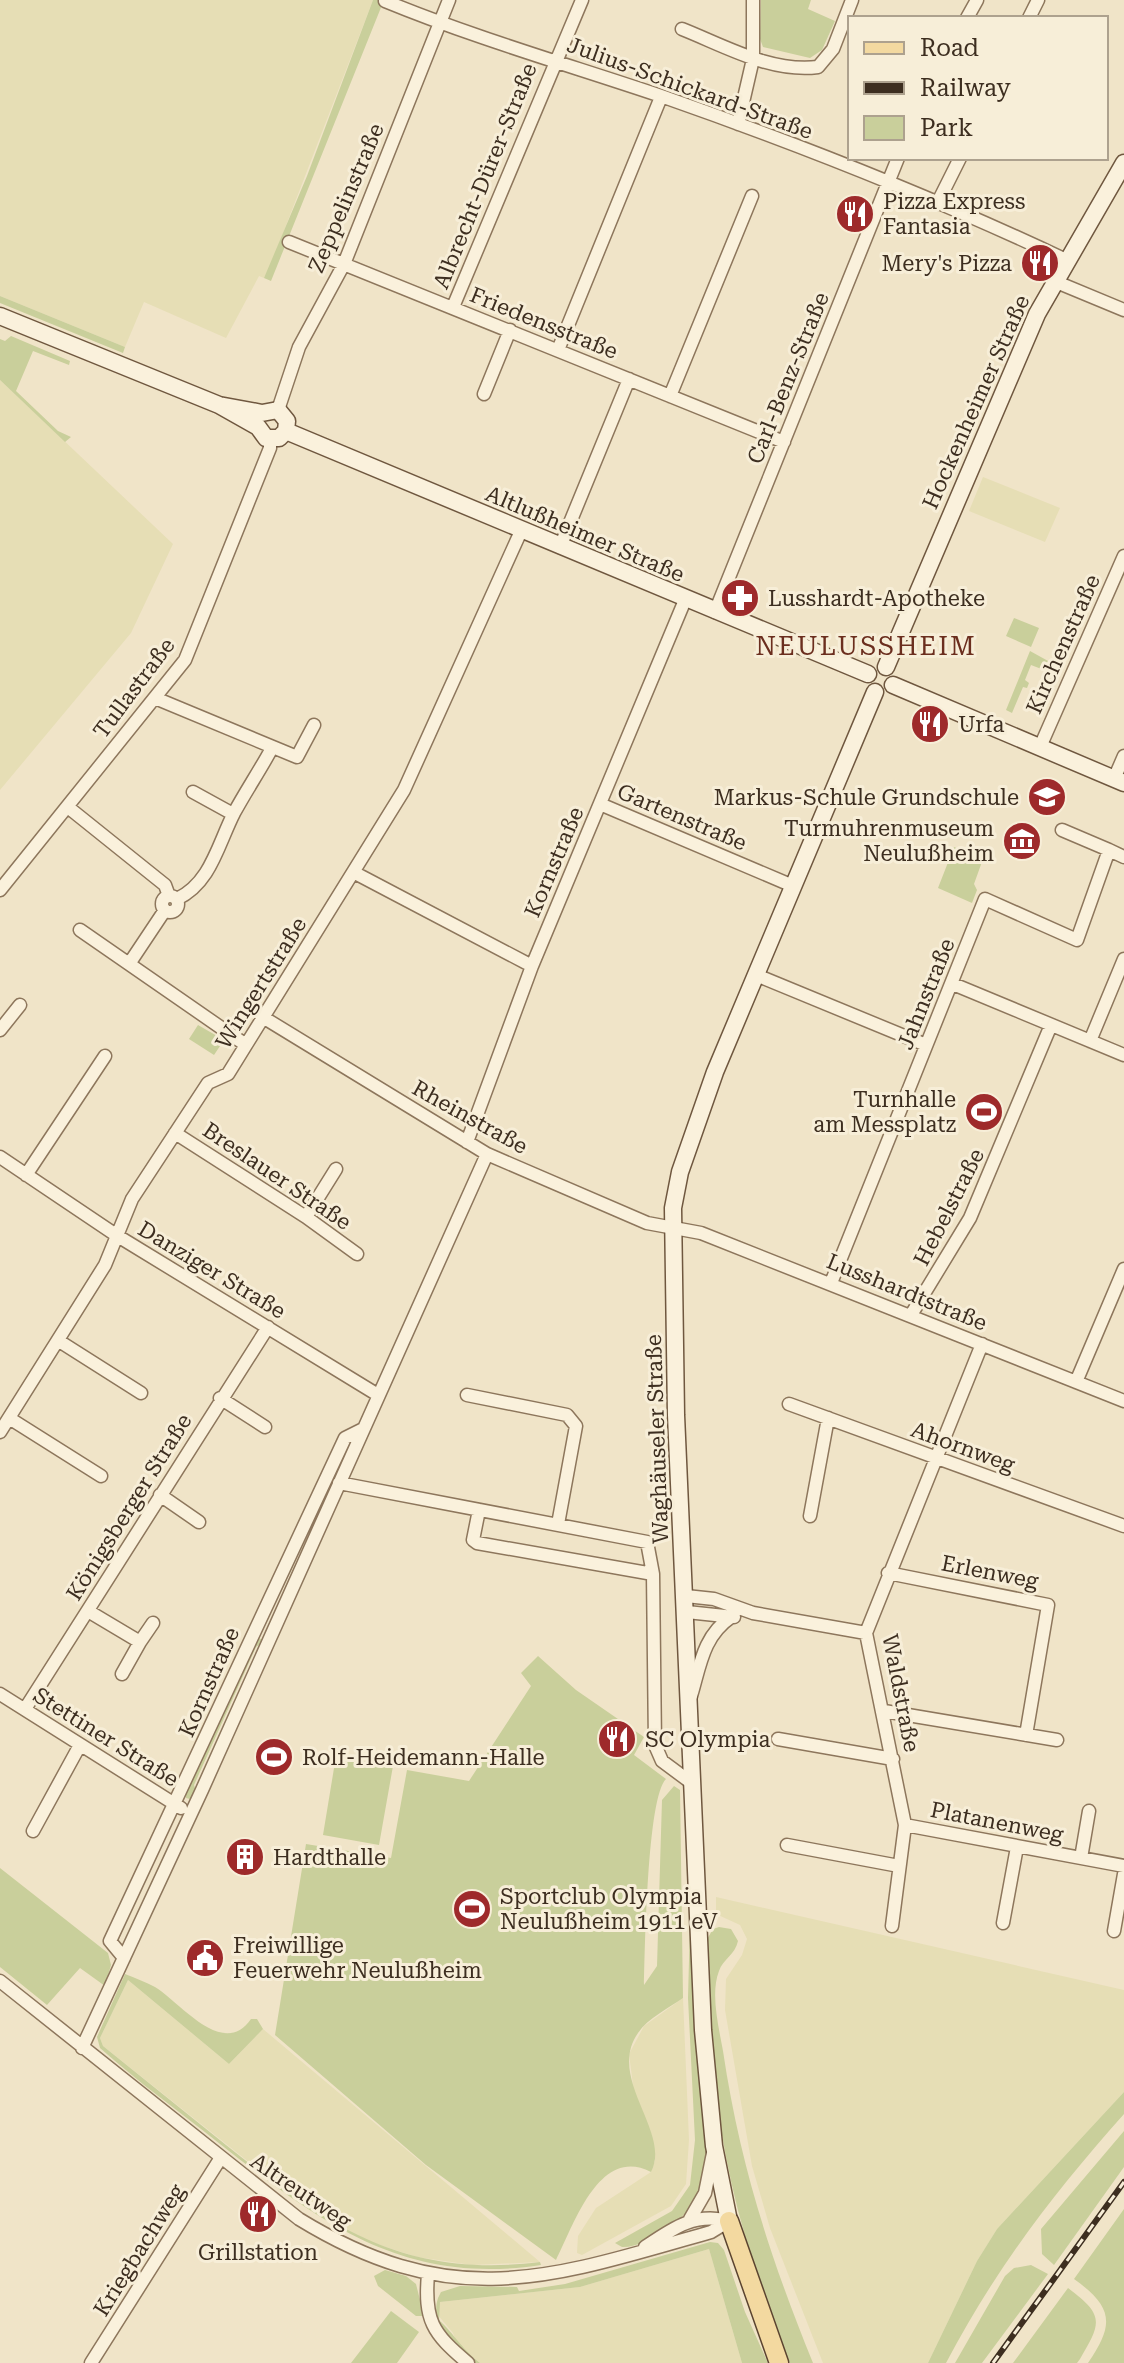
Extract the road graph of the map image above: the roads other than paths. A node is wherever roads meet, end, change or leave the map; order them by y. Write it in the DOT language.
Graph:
graph roads {
  1 [pos="449,0"];
  2 [pos="582,0"];
  3 [pos="753,0"];
  4 [pos="852,0"];
  5 [pos="385,1"];
  6 [pos="440,24"];
  7 [pos="682,29"];
  8 [pos="753,59"];
  9 [pos="553,61"];
  10 [pos="661,97"];
  11 [pos="738,124"];
  12 [pos="897,160"];
  13 [pos="959,160"];
  14 [pos="1124,163"];
  15 [pos="887,182"];
  16 [pos="752,196"];
  17 [pos="937,204"];
  18 [pos="289,242"];
  19 [pos="1066,260"];
  20 [pos="344,264"];
  21 [pos="1054,281"];
  22 [pos="453,307"];
  23 [pos="1124,310"];
  24 [pos="0,316"];
  25 [pos="510,330"];
  26 [pos="558,350"];
  27 [pos="629,379"];
  28 [pos="484,394"];
  29 [pos="670,396"];
  30 [pos="271,424"];
  31 [pos="784,442"];
  32 [pos="521,531"];
  33 [pos="560,547"];
  34 [pos="1124,556"];
  35 [pos="685,600"];
  36 [pos="715,612"];
  37 [pos="886,667"];
  38 [pos="868,674"];
  39 [pos="893,685"];
  40 [pos="875,692"];
  41 [pos="155,698"];
  42 [pos="314,725"];
  43 [pos="1040,747"];
  44 [pos="272,748"];
  45 [pos="1124,756"];
  46 [pos="1119,781"];
  47 [pos="193,792"];
  48 [pos="600,804"];
  49 [pos="69,808"];
  50 [pos="233,814"];
  51 [pos="1062,830"];
  52 [pos="1109,850"];
  53 [pos="1124,857"];
  54 [pos="355,873"];
  55 [pos="793,886"];
  56 [pos="0,890"];
  57 [pos="173,898"];
  58 [pos="80,930"];
  59 [pos="1124,959"];
  60 [pos="129,964"];
  61 [pos="532,966"];
  62 [pos="756,975"];
  63 [pos="953,984"];
  64 [pos="20,1005"];
  65 [pos="261,1016"];
  66 [pos="1051,1025"];
  67 [pos="0,1030"];
  68 [pos="1090,1041"];
  69 [pos="246,1045"];
  70 [pos="926,1045"];
  71 [pos="1124,1055"];
  72 [pos="105,1056"];
  73 [pos="175,1133"];
  74 [pos="467,1142"];
  75 [pos="487,1154"];
  76 [pos="0,1157"];
  77 [pos="336,1169"];
  78 [pos="26,1175"];
  79 [pos="306,1217"];
  80 [pos="672,1227"];
  81 [pos="116,1235"];
  82 [pos="357,1254"];
  83 [pos="1124,1269"];
  84 [pos="831,1283"];
  85 [pos="911,1315"];
  86 [pos="268,1327"];
  87 [pos="59,1341"];
  88 [pos="982,1344"];
  89 [pos="1076,1382"];
  90 [pos="141,1393"];
  91 [pos="378,1395"];
  92 [pos="467,1395"];
  93 [pos="220,1398"];
  94 [pos="1124,1401"];
  95 [pos="789,1404"];
  96 [pos="9,1418"];
  97 [pos="828,1418"];
  98 [pos="265,1427"];
  99 [pos="363,1429"];
  100 [pos="0,1432"];
  101 [pos="935,1459"];
  102 [pos="101,1476"];
  103 [pos="339,1483"];
  104 [pos="160,1495"];
  105 [pos="479,1510"];
  106 [pos="810,1516"];
  107 [pos="199,1522"];
  108 [pos="558,1524"];
  109 [pos="1124,1526"];
  110 [pos="888,1573"];
  111 [pos="653,1574"];
  112 [pos="687,1604"];
  113 [pos="88,1611"];
  114 [pos="753,1613"];
  115 [pos="731,1617"];
  116 [pos="153,1623"];
  117 [pos="866,1633"];
  118 [pos="140,1642"];
  119 [pos="122,1674"];
  120 [pos="0,1694"];
  121 [pos="690,1699"];
  122 [pos="25,1709"];
  123 [pos="884,1711"];
  124 [pos="1026,1735"];
  125 [pos="778,1739"];
  126 [pos="1057,1740"];
  127 [pos="80,1745"];
  128 [pos="893,1759"];
  129 [pos="693,1784"];
  130 [pos="176,1804"];
  131 [pos="1089,1811"];
  132 [pos="191,1813"];
  133 [pos="905,1825"];
  134 [pos="33,1831"];
  135 [pos="787,1845"];
  136 [pos="1017,1847"];
  137 [pos="1081,1858"];
  138 [pos="899,1866"];
  139 [pos="1124,1866"];
  140 [pos="1124,1874"];
  141 [pos="1003,1923"];
  142 [pos="892,1926"];
  143 [pos="1114,1931"];
  144 [pos="124,1958"];
  145 [pos="0,1981"];
  146 [pos="82,2048"];
  147 [pos="714,2146"];
  148 [pos="220,2159"];
  149 [pos="690,2219"];
  150 [pos="729,2221"];
  151 [pos="636,2253"];
  152 [pos="428,2274"];
  153 [pos="450,2358"];
  154 [pos="91,2363"];
  155 [pos="468,2363"];
  156 [pos="779,2363"];
  1 -- 6 [label="street, Zeppelinstraße"];
  2 -- 9 [label="street, Albrecht-Dürer-Straße"];
  3 -- 8 [label="street"];
  4 -- 8 [label="street"];
  5 -- 6 [label="street, Julius-Schickard-Straße"];
  6 -- 9 [label="street, Julius-Schickard-Straße"];
  6 -- 20 [label="street, Zeppelinstraße"];
  7 -- 8 [label="street"];
  8 -- 11 [label="street"];
  9 -- 10 [label="street, Julius-Schickard-Straße"];
  9 -- 22 [label="street, Albrecht-Dürer-Straße"];
  10 -- 11 [label="street, Julius-Schickard-Straße"];
  10 -- 26 [label="street"];
  11 -- 15 [label="street, Julius-Schickard-Straße"];
  12 -- 15 [label="street, Carl-Benz-Straße"];
  13 -- 17 [label="street"];
  14 -- 19 [label="street, Hockenheimer Straße"];
  15 -- 17 [label="street, Julius-Schickard-Straße"];
  15 -- 31 [label="street, Carl-Benz-Straße"];
  16 -- 29 [label="street"];
  17 -- 19 [label="street, Julius-Schickard-Straße"];
  18 -- 20 [label="street, Friedensstraße"];
  19 -- 21 [label="street, Hockenheimer Straße"];
  20 -- 22 [label="street, Friedensstraße"];
  20 -- 30 [label="street, Zeppelinstraße"];
  21 -- 23 [label="street"];
  21 -- 37 [label="street, Hockenheimer Straße"];
  22 -- 25 [label="street, Friedensstraße"];
  24 -- 30 [label="street, Altlußheimer Straße"];
  25 -- 26 [label="street, Friedensstraße"];
  25 -- 28 [label="street"];
  26 -- 27 [label="street, Friedensstraße"];
  27 -- 29 [label="street, Friedensstraße"];
  27 -- 33 [label="street"];
  29 -- 31 [label="street, Friedensstraße"];
  30 -- 32 [label="street, Altlußheimer Straße"];
  30 -- 41 [label="street, Tullastraße"];
  31 -- 36 [label="street, Carl-Benz-Straße"];
  32 -- 33 [label="street, Altlußheimer Straße"];
  32 -- 54 [label="street, Wingertstraße"];
  33 -- 35 [label="street, Altlußheimer Straße"];
  34 -- 43 [label="street, Kirchenstraße"];
  35 -- 36 [label="street, Altlußheimer Straße"];
  35 -- 48 [label="street, Kornstraße"];
  36 -- 38 [label="street, Altlußheimer Straße"];
  37 -- 38 [label="street"];
  37 -- 39 [label="street"];
  38 -- 40 [label="street"];
  39 -- 40 [label="street"];
  39 -- 43 [label="street"];
  40 -- 55 [label="street, Waghäuseler Straße"];
  41 -- 44 [label="street"];
  41 -- 49 [label="street, Tullastraße"];
  42 -- 44 [label="street"];
  43 -- 46 [label="street"];
  44 -- 50 [label="street"];
  45 -- 46 [label="street"];
  47 -- 50 [label="street"];
  48 -- 55 [label="street, Gartenstraße"];
  48 -- 61 [label="street, Kornstraße"];
  49 -- 56 [label="street, Tullastraße"];
  49 -- 57 [label="street"];
  50 -- 57 [label="street"];
  51 -- 52 [label="street"];
  52 -- 53 [label="street"];
  52 -- 63 [label="street, Jahnstraße"];
  54 -- 61 [label="street"];
  54 -- 65 [label="street, Wingertstraße"];
  55 -- 62 [label="street, Waghäuseler Straße"];
  57 -- 60 [label="street"];
  58 -- 60 [label="street"];
  59 -- 68 [label="street"];
  60 -- 69 [label="street"];
  61 -- 74 [label="street, Kornstraße"];
  62 -- 70 [label="street"];
  62 -- 80 [label="street, Waghäuseler Straße"];
  63 -- 66 [label="street"];
  63 -- 70 [label="street, Jahnstraße"];
  64 -- 67 [label="street"];
  65 -- 69 [label="street, Wingertstraße"];
  65 -- 74 [label="street, Rheinstraße"];
  66 -- 68 [label="street"];
  66 -- 85 [label="street, Hebelstraße"];
  68 -- 71 [label="street"];
  69 -- 73 [label="street, Wingertstraße"];
  70 -- 84 [label="street, Jahnstraße"];
  72 -- 78 [label="street"];
  73 -- 79 [label="street, Breslauer Straße"];
  73 -- 81 [label="street, Wingertstraße"];
  74 -- 75 [label="street, Rheinstraße"];
  75 -- 80 [label="street, Rheinstraße"];
  75 -- 91 [label="street, Kornstraße"];
  76 -- 78 [label="street, Danziger Straße"];
  77 -- 79 [label="street"];
  78 -- 81 [label="street, Danziger Straße"];
  79 -- 82 [label="street, Breslauer Straße"];
  80 -- 84 [label="street, Lusshardtstraße"];
  80 -- 112 [label="street, Waghäuseler Straße"];
  81 -- 86 [label="street, Danziger Straße"];
  81 -- 87 [label="street, Wingertstraße"];
  83 -- 89 [label="street"];
  84 -- 85 [label="street, Lusshardtstraße"];
  85 -- 88 [label="street, Lusshardtstraße"];
  86 -- 91 [label="street, Danziger Straße"];
  86 -- 93 [label="street, Königsberger Straße"];
  87 -- 90 [label="street"];
  87 -- 96 [label="street, Wingertstraße"];
  88 -- 89 [label="street, Lusshardtstraße"];
  88 -- 101 [label="street, Waldstraße"];
  89 -- 94 [label="street, Lusshardtstraße"];
  91 -- 99 [label="street, Kornstraße"];
  92 -- 108 [label="street"];
  93 -- 98 [label="street"];
  93 -- 104 [label="street, Königsberger Straße"];
  95 -- 97 [label="street, Ahornweg"];
  96 -- 100 [label="street, Wingertstraße"];
  96 -- 102 [label="street"];
  97 -- 101 [label="street, Ahornweg"];
  97 -- 106 [label="street"];
  99 -- 103 [label="street, Kornstraße"];
  99 -- 130 [label="street, Kornstraße"];
  101 -- 109 [label="street, Ahornweg"];
  101 -- 110 [label="street, Waldstraße"];
  103 -- 105 [label="street"];
  103 -- 132 [label="street, Kornstraße"];
  104 -- 107 [label="street"];
  104 -- 113 [label="street, Königsberger Straße"];
  105 -- 108 [label="street"];
  105 -- 111 [label="street"];
  108 -- 111 [label="street"];
  110 -- 117 [label="street, Waldstraße"];
  110 -- 124 [label="street, Erlenweg"];
  111 -- 129 [label="street"];
  112 -- 114 [label="street"];
  112 -- 115 [label="street"];
  112 -- 121 [label="street, Waghäuseler Straße"];
  113 -- 118 [label="street"];
  113 -- 122 [label="street, Königsberger Straße"];
  114 -- 115 [label="street"];
  114 -- 117 [label="street"];
  115 -- 121 [label="street"];
  116 -- 118 [label="street"];
  117 -- 123 [label="street, Waldstraße"];
  118 -- 119 [label="street"];
  120 -- 122 [label="street, Stettiner Straße"];
  121 -- 129 [label="street, Waghäuseler Straße"];
  122 -- 127 [label="street, Stettiner Straße"];
  123 -- 124 [label="street"];
  123 -- 128 [label="street, Waldstraße"];
  124 -- 126 [label="street"];
  125 -- 128 [label="street"];
  127 -- 130 [label="street, Stettiner Straße"];
  127 -- 134 [label="street"];
  128 -- 133 [label="street, Waldstraße"];
  129 -- 147 [label="street, Waghäuseler Straße"];
  130 -- 132 [label="street, Stettiner Straße"];
  130 -- 144 [label="street, Kornstraße"];
  131 -- 137 [label="street, Platanenweg"];
  132 -- 144 [label="street, Kornstraße"];
  133 -- 136 [label="street, Platanenweg"];
  133 -- 138 [label="street, Waldstraße"];
  135 -- 138 [label="street"];
  136 -- 137 [label="street, Platanenweg"];
  136 -- 141 [label="street"];
  137 -- 139 [label="street, Platanenweg"];
  138 -- 142 [label="street, Waldstraße"];
  140 -- 143 [label="street"];
  144 -- 146 [label="street, Kornstraße"];
  145 -- 146 [label="street, Altreutweg"];
  146 -- 148 [label="street, Altreutweg"];
  147 -- 149 [label="street"];
  147 -- 150 [label="street, Waghäuseler Straße"];
  148 -- 152 [label="street, Altreutweg"];
  148 -- 154 [label="street, Kriegbachweg"];
  149 -- 150 [label="street"];
  149 -- 151 [label="street, Altreutweg"];
  150 -- 151 [label="street, Altreutweg"];
  150 -- 156 [label="main road"];
  151 -- 152 [label="street, Altreutweg"];
  152 -- 153 [label="street"];
  153 -- 155 [label="street"];
}
